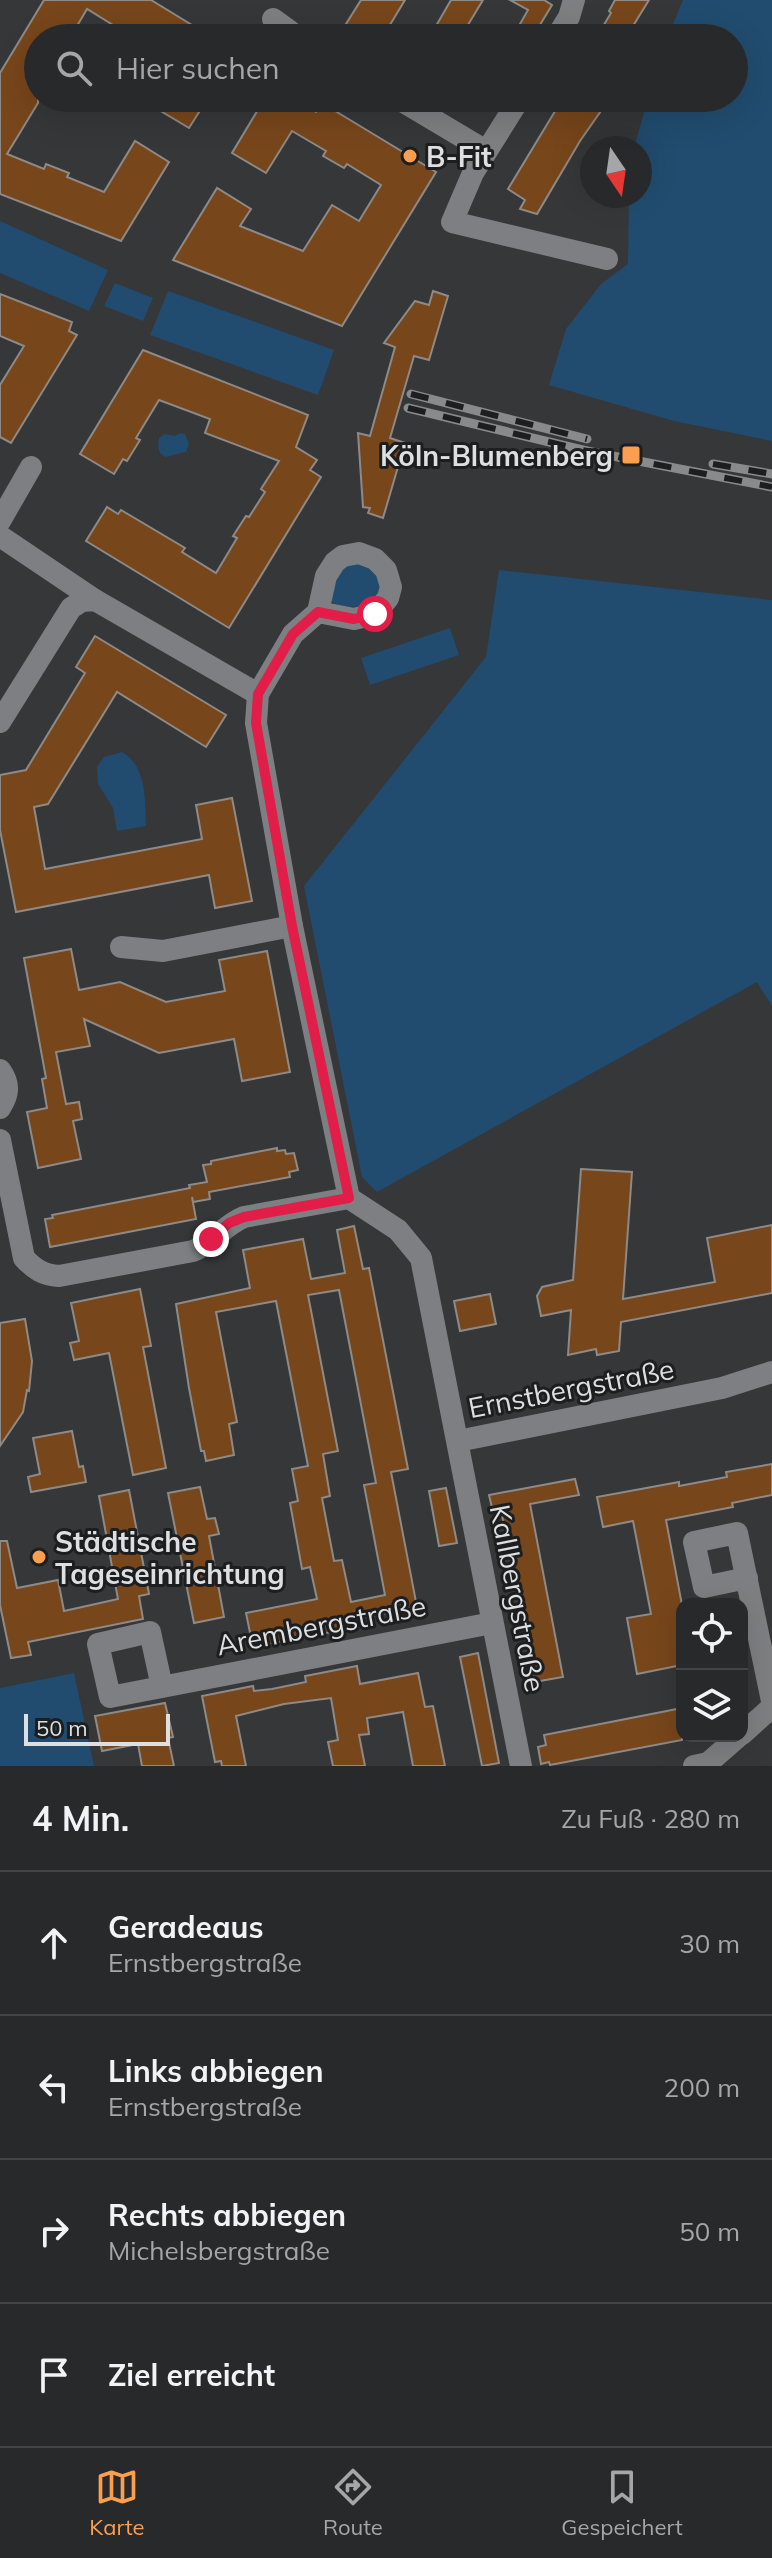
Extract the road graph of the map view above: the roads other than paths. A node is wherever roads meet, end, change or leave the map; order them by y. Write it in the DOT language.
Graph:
graph roads {
  1 [pos="574,0"];
  2 [pos="273,19"];
  3 [pos="280,24"];
  4 [pos="565,24"];
  5 [pos="421,112"];
  6 [pos="511,112"];
  7 [pos="486,151"];
  8 [pos="607,259"];
  9 [pos="31,467"];
  10 [pos="0,521"];
  11 [pos="0,536"];
  12 [pos="95,600"];
  13 [pos="318,612"];
  14 [pos="258,694"];
  15 [pos="0,722"];
  16 [pos="292,926"];
  17 [pos="121,947"];
  18 [pos="0,1070"];
  19 [pos="0,1108"];
  20 [pos="0,1140"];
  21 [pos="349,1198"];
  22 [pos="772,1372"];
  23 [pos="458,1441"];
  24 [pos="747,1578"];
  25 [pos="492,1623"];
  26 [pos="162,1687"];
  27 [pos="772,1701"];
  28 [pos="772,1707"];
  29 [pos="748,1729"];
  30 [pos="733,1742"];
  31 [pos="521,1766"];
  32 [pos="694,1766"];
  1 -- 4 [label="street"];
  2 -- 3 [label="street"];
  5 -- 7 [label="street"];
  6 -- 7 [label="street"];
  7 -- 8 [label="street"];
  9 -- 10 [label="street"];
  11 -- 12 [label="street"];
  12 -- 14 [label="street"];
  12 -- 15 [label="street"];
  13 -- 14 [label="street"];
  14 -- 16 [label="street"];
  16 -- 17 [label="street"];
  16 -- 21 [label="street"];
  18 -- 19 [label="street"];
  20 -- 21 [label="street"];
  21 -- 23 [label="street, Ernstbergstraße"];
  22 -- 23 [label="street, Ernstbergstraße"];
  23 -- 25 [label="street, Kallbergstraße"];
  24 -- 27 [label="street"];
  25 -- 26 [label="street, Arembergstraße"];
  25 -- 31 [label="street, Kallbergstraße"];
  28 -- 29 [label="street"];
  30 -- 32 [label="street"];
}
